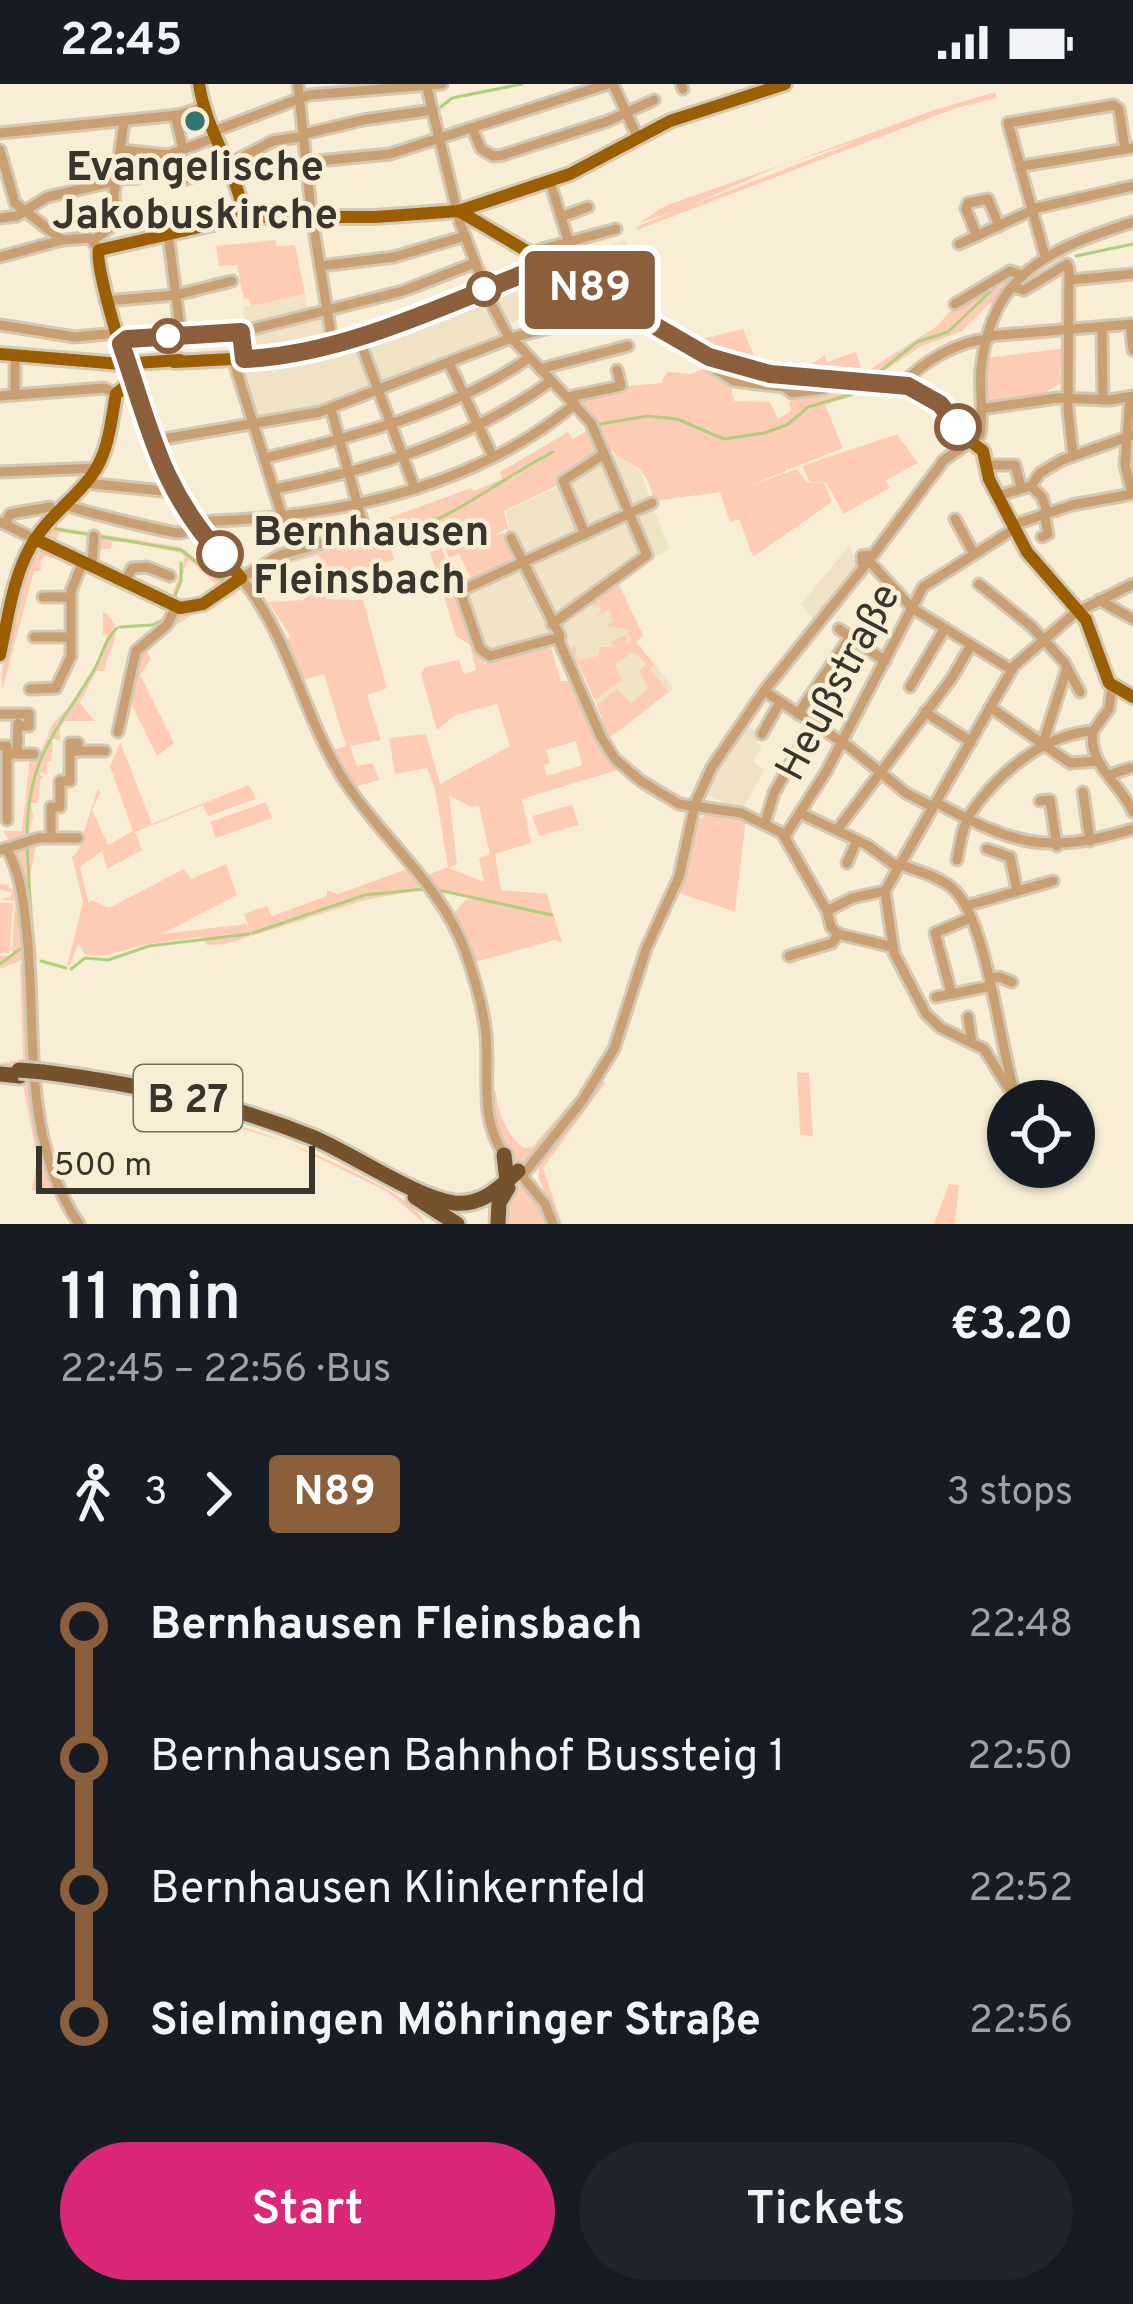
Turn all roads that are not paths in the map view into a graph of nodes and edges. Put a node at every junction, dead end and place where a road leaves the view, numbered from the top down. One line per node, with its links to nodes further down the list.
1 (200, 84): 11 (main road)
2 (298, 84): 9 (street)
3 (442, 84): 6 (street)
4 (611, 84): 13 (street); 16 (street)
5 (785, 84): 8 (main road)
6 (426, 86): 7 (street); 12 (street)
7 (383, 87): 9 (street)
8 (759, 88): 20 (main road)
9 (301, 98): 18 (street); 19 (street)
10 (655, 100): 13 (street)
11 (204, 107): 14 (street); 18 (main road)
12 (433, 110): 19 (street); 21 (street)
13 (627, 114): 16 (street); 20 (street)
14 (175, 116): 15 (street); 25 (street)
15 (124, 121): 17 (street); 24 (street)
16 (472, 128): 21 (street)
17 (0, 133)
18 (213, 135): 25 (street); 27 (main road)
19 (304, 135): 26 (street); 27 (street)
20 (637, 136): 34 (main road)
21 (440, 138): 26 (street); 36 (street)
22 (1129, 149): 28 (street); 28 (street)
23 (0, 150): 33 (street)
24 (128, 151): 25 (street); 32 (street)
25 (178, 151)
26 (307, 163): 29 (street); 41 (street)
27 (228, 166): 31 (street); 40 (main road)
28 (1022, 166): 38 (street)
29 (279, 167)
30 (140, 178): 32 (street)
31 (187, 179)
32 (117, 180): 39 (street); 53 (street)
33 (4, 182): 39 (street)
34 (550, 182): 36 (main road); 42 (street)
35 (1133, 186): 38 (street)
36 (457, 204): 41 (main road); 48 (street); 54 (main road)
37 (588, 207): 42 (street)
38 (1033, 209): 45 (street); 55 (street)
39 (24, 212): 43 (street); 50 (street)
40 (244, 217): 41 (main road); 47 (main road)
41 (312, 217): 59 (street)
42 (561, 217): 51 (street)
43 (0, 218)
44 (1133, 222): 55 (street)
45 (999, 226): 49 (street); 49 (street)
46 (616, 229): 51 (street)
47 (168, 233): 53 (main road); 66 (street)
48 (465, 236): 57 (street); 59 (street)
49 (976, 236): 52 (street)
50 (62, 240): 53 (street); 56 (street)
51 (569, 243): 54 (street)
52 (959, 244)
53 (96, 246): 67 (main road)
54 (534, 256): 58 (main road)
55 (1045, 256): 61 (street)
56 (0, 257)
57 (475, 263): 64 (street); 69 (street)
58 (548, 264): 64 (main road); 92 (main road)
59 (320, 266): 69 (street)
60 (1133, 274): 62 (street)
61 (1023, 275): 65 (street); 68 (street)
62 (1070, 280): 65 (street); 74 (street)
63 (232, 281): 66 (street)
64 (483, 284): 77 (main road); 79 (street)
65 (1013, 287): 80 (street)
66 (176, 296): 67 (street); 76 (street)
67 (105, 302): 78 (main road)
68 (955, 304)
69 (328, 310): 75 (street); 76 (street)
70 (604, 314): 79 (street)
71 (1131, 324): 73 (street); 82 (street)
72 (0, 325): 78 (street)
73 (1102, 327): 74 (street); 100 (street)
74 (1070, 328): 80 (street); 99 (street)
75 (332, 334)
76 (181, 336): 78 (street)
77 (358, 337): 85 (main road); 93 (street)
78 (114, 338): 87 (main road)
79 (512, 338): 84 (street); 86 (street)
80 (988, 338): 92 (street); 103 (street)
81 (628, 346): 88 (street)
82 (1133, 350)
83 (8, 357): 87 (main road); 96 (street)
84 (529, 358): 88 (street); 95 (street)
85 (218, 359): 87 (main road); 106 (street)
86 (448, 363): 93 (street); 95 (street)
87 (121, 364): 90 (main road)
88 (540, 369): 91 (street)
89 (617, 370): 101 (street)
90 (133, 380): 94 (main road); 108 (main road)
91 (551, 380): 101 (street); 105 (street)
92 (903, 384): 110 (main road)
93 (378, 391): 102 (street); 104 (street)
94 (116, 394): 96 (street); 117 (main road)
95 (463, 394): 104 (street); 105 (street)
96 (15, 395): 97 (street)
97 (0, 396)
98 (1131, 397): 100 (street); 107 (street)
99 (1068, 398): 100 (street); 103 (street); 112 (street)
100 (1103, 400)
101 (572, 401): 111 (street); 114 (street)
102 (331, 409): 106 (street); 109 (street)
103 (981, 409): 110 (street)
104 (391, 424): 109 (street); 113 (street)
105 (478, 424): 113 (street); 114 (street)
106 (255, 426): 108 (street); 115 (street)
107 (1129, 436): 112 (street); 125 (street)
108 (152, 441): 124 (main road)
109 (340, 442): 115 (street); 119 (street)
110 (972, 442): 116 (main road); 145 (street)
111 (604, 454): 130 (street); 138 (street)
112 (1073, 455): 121 (street)
113 (403, 456): 119 (street); 123 (street)
114 (493, 457): 123 (street)
115 (265, 458): 122 (street)
116 (986, 461): 121 (street); 126 (main road)
117 (97, 468): 118 (street); 120 (main road)
118 (0, 472)
119 (350, 473): 122 (street); 129 (street)
120 (86, 483): 124 (street); 128 (main road)
121 (1026, 486): 126 (street); 131 (street)
122 (274, 489): 132 (street)
123 (415, 489): 129 (street)
124 (173, 492): 135 (main road)
125 (1133, 494): 131 (street, Heußstraße)
126 (997, 496): 137 (main road)
127 (652, 503): 130 (street)
128 (57, 505): 134 (street); 135 (street); 142 (main road)
129 (359, 506): 132 (street); 143 (street)
130 (627, 514): 138 (street); 165 (street)
131 (1045, 514): 136 (street); 137 (street, Heußstraße); 140 (street)
132 (283, 518): 135 (street); 143 (street)
133 (955, 519): 144 (street)
134 (2, 523): 142 (street)
135 (195, 526): 149 (main road)
136 (1059, 526)
137 (1013, 527): 144 (street, Heußstraße); 161 (main road)
138 (585, 534): 147 (street)
139 (94, 536): 146 (street)
140 (1042, 537)
141 (511, 538): 147 (street)
142 (34, 539): 146 (main road); 158 (main road)
143 (293, 551): 149 (street)
144 (974, 554): 160 (street, Heußstraße)
145 (868, 558): 153 (street); 160 (street)
146 (87, 563): 150 (main road); 155 (street)
147 (522, 563): 165 (street); 165 (street)
148 (170, 576): 150 (street)
149 (242, 578): 159 (main road); 252 (street)
150 (125, 582): 159 (main road)
151 (979, 584): 169 (street)
152 (1133, 584): 157 (street)
153 (846, 587): 156 (street); 178 (street)
154 (43, 597): 155 (street)
155 (71, 597): 167 (street)
156 (858, 597)
157 (1100, 600): 161 (street); 162 (street)
158 (6, 603): 171 (main road)
159 (176, 607): 188 (street)
160 (912, 608): 163 (street); 172 (street, Heußstraße)
161 (1080, 610): 169 (street); 175 (main road)
162 (1133, 619)
163 (945, 628): 170 (street); 176 (street)
164 (838, 629): 168 (street)
165 (555, 634): 204 (street)
166 (34, 637): 167 (street)
167 (71, 637): 177 (street)
168 (850, 637): 172 (street); 185 (street)
169 (1042, 639): 173 (street); 174 (street)
170 (971, 645): 174 (street); 183 (street)
171 (0, 655)
172 (885, 661): 190 (street, Heußstraße)
173 (1067, 668): 179 (street); 192 (street)
174 (1012, 670): 182 (street)
175 (1112, 686): 180 (main road); 187 (street)
176 (910, 687)
177 (30, 688)
178 (764, 691): 181 (street); 204 (street)
179 (1080, 692)
180 (1133, 697)
181 (780, 702): 185 (street); 189 (street)
182 (990, 707): 191 (street); 192 (street)
183 (925, 712): 191 (street); 198 (street)
184 (0, 714): 194 (street)
185 (798, 714): 186 (street)
186 (812, 723): 190 (street); 209 (street)
187 (1093, 731): 192 (street); 196 (street)
188 (118, 732)
189 (762, 734)
190 (842, 742): 198 (street); 206 (street, Heußstraße)
191 (971, 742): 203 (street)
192 (1043, 744): 196 (street); 207 (street)
193 (105, 751): 213 (street)
194 (8, 752): 195 (street); 200 (street)
195 (34, 754)
196 (1098, 761): 199 (street)
197 (1130, 768): 199 (street)
198 (879, 772): 203 (street); 210 (street)
199 (1109, 776): 205 (street)
200 (4, 790): 208 (street)
201 (1084, 792): 217 (street)
202 (1040, 801): 219 (street)
203 (935, 805): 207 (street); 224 (street)
204 (694, 808): 209 (street); 253 (street)
205 (1133, 812)
206 (802, 814): 210 (street); 212 (street, Heußstraße)
207 (968, 818): 215 (street); 222 (street)
208 (7, 820)
209 (765, 823): 212 (street)
210 (837, 830): 216 (street)
211 (1133, 830): 217 (street)
212 (785, 836): 229 (street)
213 (51, 838): 214 (street); 218 (street)
214 (77, 838)
215 (1015, 838): 219 (street); 221 (street)
216 (857, 840): 223 (street); 224 (street)
217 (1090, 841): 219 (street)
218 (2, 846): 249 (street)
219 (1057, 846)
220 (987, 849): 221 (street)
221 (1010, 857): 226 (street)
222 (957, 860)
223 (847, 863)
224 (900, 863): 227 (street); 228 (street)
225 (1052, 881): 226 (street)
226 (1017, 890): 228 (street)
227 (885, 891): 229 (street); 234 (street)
228 (966, 906): 230 (street)
229 (826, 911): 231 (street)
230 (970, 918): 233 (street); 238 (street)
231 (838, 934): 234 (street); 235 (street)
232 (990, 934): 233 (street)
233 (976, 937): 236 (street)
234 (892, 947): 245 (street)
235 (789, 956)
236 (990, 982): 237 (street); 238 (street); 241 (street)
237 (1012, 982)
238 (951, 992): 239 (street)
239 (935, 997)
240 (1009, 998): 241 (street)
241 (994, 1000): 244 (street)
242 (968, 1017): 245 (street)
243 (1016, 1030): 244 (street)
244 (1001, 1033): 247 (street)
245 (972, 1043): 250 (street)
246 (1022, 1061): 247 (street)
247 (1006, 1064): 251 (street)
248 (0, 1071): 249 (highway, B 27, bridge)
249 (40, 1080): 254 (highway, B 27); 255 (street)
250 (1004, 1080)
251 (1011, 1080)
252 (504, 1155): 253 (highway)
253 (522, 1176): 254 (highway); 259 (highway); 260 (street)
254 (411, 1190): 256 (highway); 257 (highway, B 27); 258 (highway, B 27)
255 (79, 1224)
256 (430, 1224)
257 (457, 1224)
258 (468, 1224)
259 (498, 1224)
260 (553, 1224)

